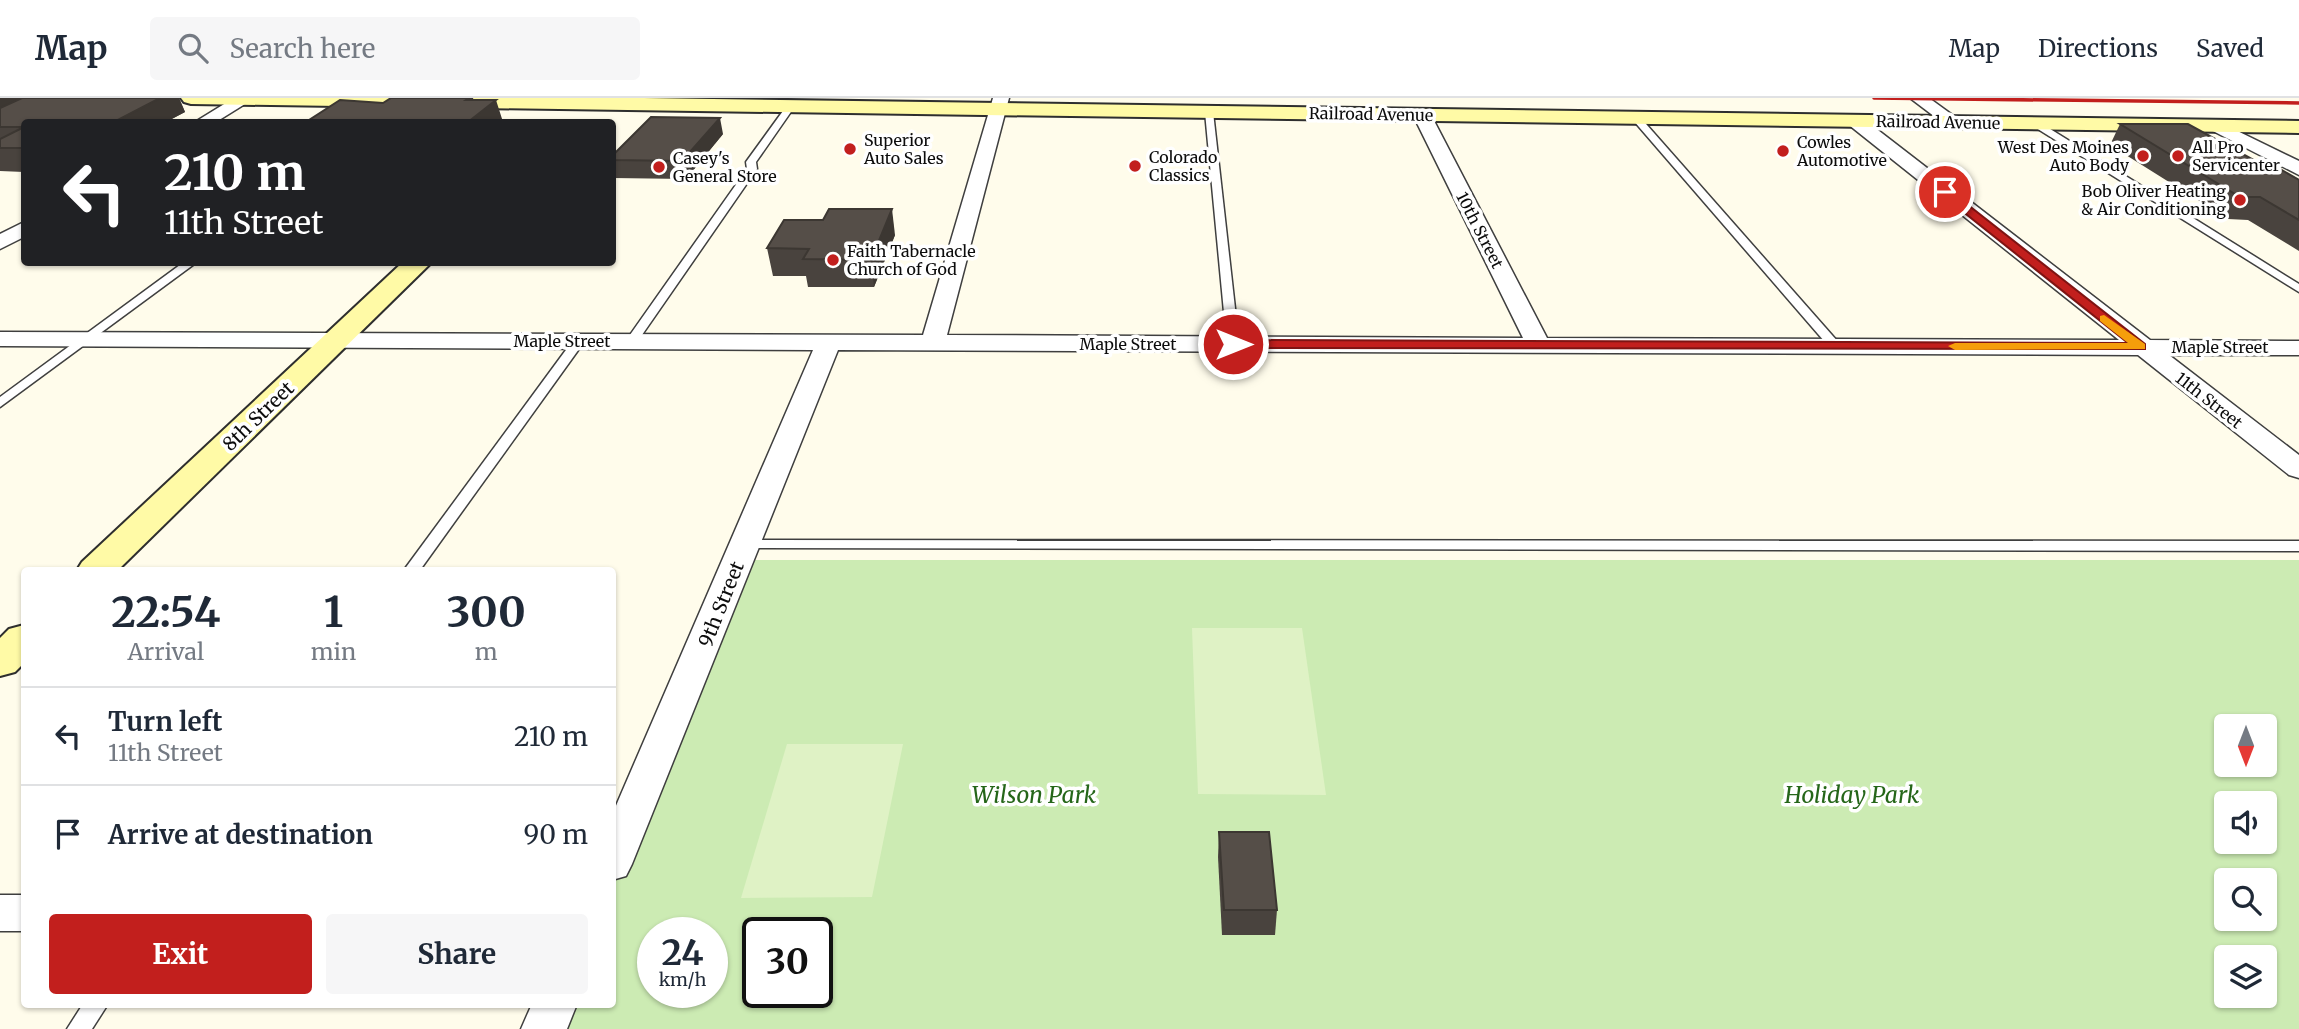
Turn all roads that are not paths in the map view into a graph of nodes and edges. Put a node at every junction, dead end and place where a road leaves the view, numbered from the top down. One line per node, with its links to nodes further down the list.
1 (191, 98): 3 (main road, Railroad Avenue)
2 (1918, 98): 15 (street)
3 (245, 99): 4 (main road, Railroad Avenue); 12 (street)
4 (415, 101): 5 (main road, Railroad Avenue); 9 (lane)
5 (586, 103): 7 (main road, Railroad Avenue); 13 (main road)
6 (1000, 104): 7 (main road, Railroad Avenue); 8 (main road, Railroad Avenue); 31 (street)
7 (791, 106): 29 (lane)
8 (1209, 112): 10 (main road, Railroad Avenue); 32 (lane)
9 (397, 114)
10 (1422, 115): 11 (main road, Railroad Avenue); 33 (street, 10th Street)
11 (1636, 118): 14 (main road, Railroad Avenue); 34 (lane)
12 (209, 119)
13 (569, 119)
14 (1855, 121): 15 (main road, Railroad Avenue); 35 (street, 11th Street)
15 (1953, 122): 16 (main road, Railroad Avenue)
16 (2036, 124): 17 (main road, Railroad Avenue); 24 (lane)
17 (2217, 126): 18 (main road, Railroad Avenue); 19 (street)
18 (2299, 127)
19 (2299, 169)
20 (21, 230): 21 (street)
21 (0, 243)
22 (187, 266): 26 (lane)
23 (415, 266): 27 (main road, 8th Street)
24 (2299, 289)
25 (0, 340): 26 (street, Maple Street)
26 (86, 340): 27 (street, Maple Street); 37 (lane)
27 (337, 341): 28 (street, Maple Street); 41 (main road, 8th Street)
28 (578, 341): 29 (street, Maple Street); 42 (lane)
29 (631, 342): 30 (street, Maple Street)
30 (829, 342): 31 (street, Maple Street); 39 (street, 9th Street)
31 (933, 343): 32 (street, Maple Street)
32 (1233, 344): 33 (street, Maple Street)
33 (1539, 345): 34 (street, Maple Street)
34 (1835, 346): 35 (street, Maple Street)
35 (2140, 347): 36 (street, Maple Street); 38 (street, 11th Street)
36 (2299, 348)
37 (0, 403)
38 (2299, 469)
39 (745, 545): 40 (lane); 45 (street, 9th Street)
40 (2299, 546)
41 (99, 567)
42 (414, 567)
43 (21, 642): 44 (main road)
44 (0, 662)
45 (616, 854)
46 (0, 913): 47 (street)
47 (21, 913)
48 (94, 1008): 50 (lane)
49 (553, 1008): 51 (street)
50 (79, 1029)
51 (544, 1029)

